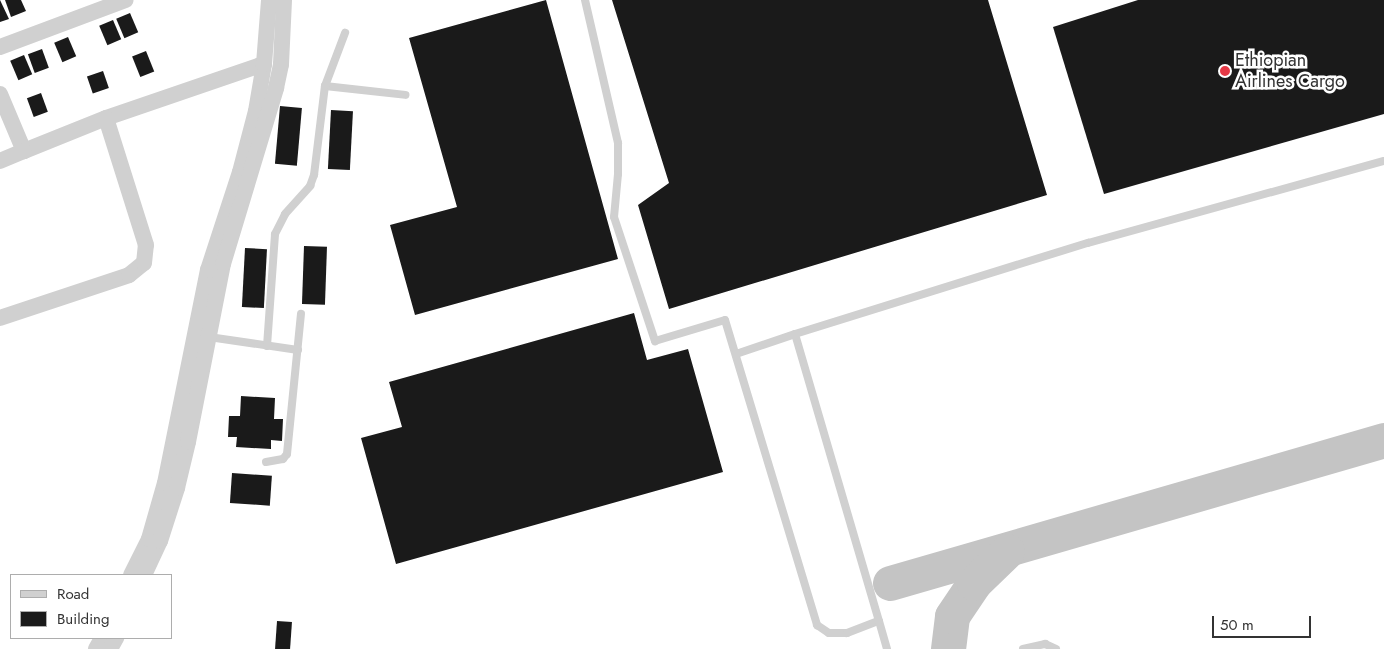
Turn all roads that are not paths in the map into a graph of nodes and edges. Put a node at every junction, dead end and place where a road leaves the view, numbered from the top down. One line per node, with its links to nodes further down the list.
1 (126, 0): 6 (street)
2 (269, 0): 7 (street)
3 (284, 0): 18 (street)
4 (584, 0): 21 (lane)
5 (345, 33): 8 (lane)
6 (0, 46)
7 (264, 64): 11 (street); 23 (street)
8 (325, 86): 10 (lane); 19 (lane)
9 (0, 94): 12 (street)
10 (406, 95)
11 (106, 118): 12 (street); 16 (street)
12 (24, 151): 13 (street)
13 (0, 161)
14 (1384, 162): 17 (lane)
15 (301, 314): 20 (lane)
16 (0, 318)
17 (795, 334): 21 (lane); 25 (lane)
18 (209, 337): 19 (lane); 24 (street)
19 (267, 346): 20 (lane)
20 (298, 350): 22 (lane)
21 (736, 354): 25 (lane)
22 (266, 462)
23 (132, 574)
24 (144, 574)
25 (879, 621): 26 (lane)
26 (887, 649)
27 (1023, 649): 28 (lane)
28 (1056, 649)

